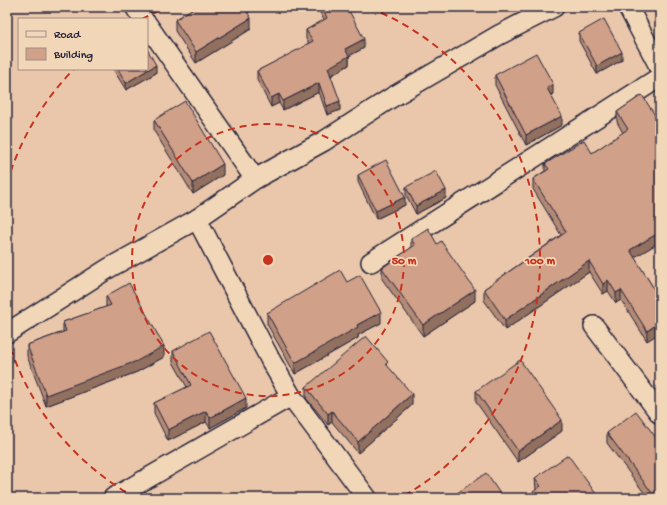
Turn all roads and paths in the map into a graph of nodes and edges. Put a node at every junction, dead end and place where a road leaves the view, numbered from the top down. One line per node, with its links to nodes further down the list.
1 (135, 7): 4 (street)
2 (554, 7): 8 (street)
3 (628, 7): 6 (street)
4 (142, 18)
5 (148, 25): 8 (street)
6 (660, 68)
7 (660, 77): 10 (street)
8 (256, 179): 9 (street)
9 (197, 219): 12 (street); 13 (street)
10 (371, 262)
11 (594, 326): 14 (street)
12 (7, 333)
13 (291, 396): 15 (street); 16 (street)
14 (660, 414)
15 (113, 498)
16 (367, 498)

